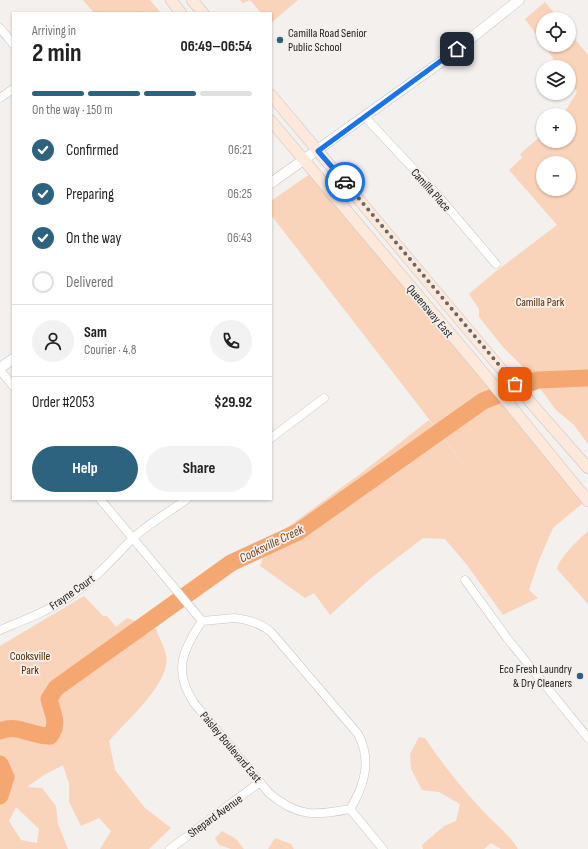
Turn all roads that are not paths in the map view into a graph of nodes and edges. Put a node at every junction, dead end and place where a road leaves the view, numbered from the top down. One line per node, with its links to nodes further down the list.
1 (170, 0): 4 (main road)
2 (192, 0): 5 (main road)
3 (519, 0): 11 (street)
4 (180, 12)
5 (202, 12)
6 (0, 28): 7 (street)
7 (12, 43)
8 (12, 90): 10 (street)
9 (272, 96): 13 (main road, Queensway East)
10 (0, 98)
11 (365, 117): 13 (street); 16 (street, Camilla Place)
12 (272, 122): 14 (main road, Queensway East)
13 (318, 151): 14 (street); 22 (main road, Queensway East)
14 (304, 161): 15 (street); 25 (main road, Queensway East)
15 (272, 182)
16 (496, 264)
17 (12, 360): 18 (street)
18 (0, 369): 19 (street)
19 (12, 385)
20 (324, 398): 21 (street)
21 (272, 437)
22 (588, 468)
23 (101, 500): 26 (street)
24 (186, 500): 26 (street, Frayne Court)
25 (588, 501)
26 (133, 539): 28 (street); 29 (street, Frayne Court)
27 (465, 580): 30 (street)
28 (202, 621): 31 (street, Paisley Boulevard East); 32 (street)
29 (0, 630)
30 (588, 738)
31 (260, 782): 32 (street, Paisley Boulevard East); 33 (street, Shepard Avenue)
32 (350, 809): 34 (street)
33 (170, 849)
34 (383, 849)

